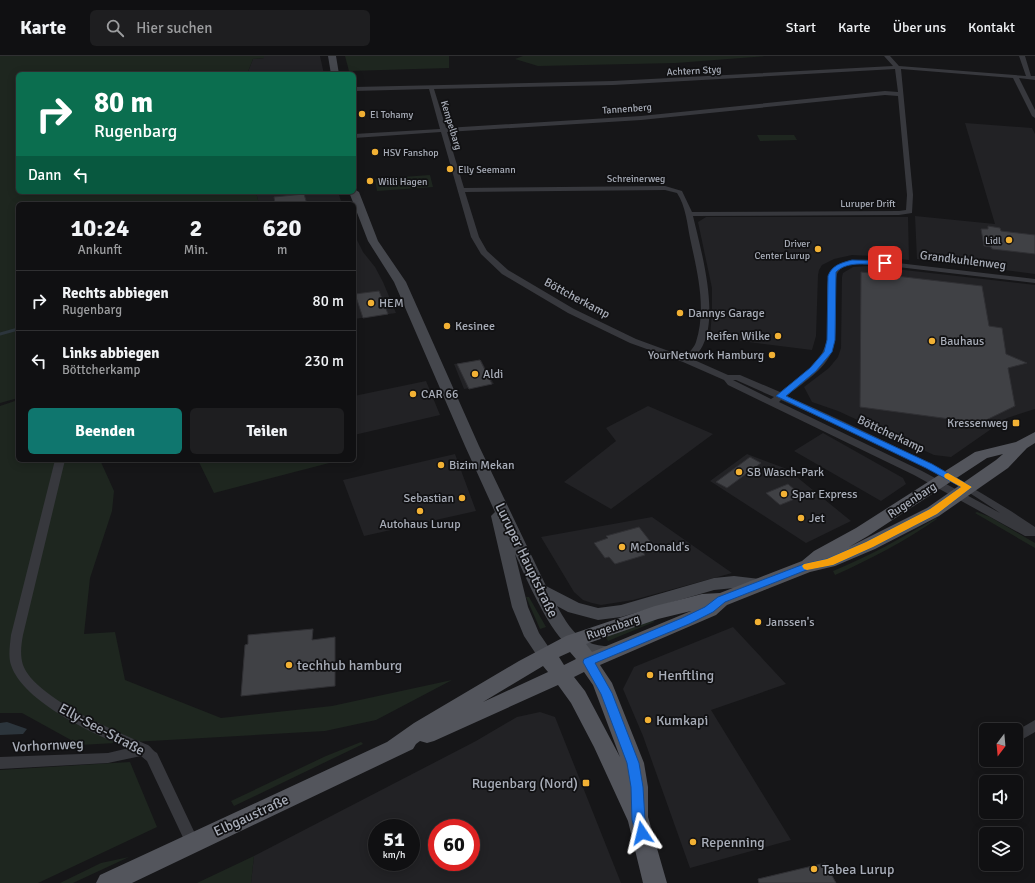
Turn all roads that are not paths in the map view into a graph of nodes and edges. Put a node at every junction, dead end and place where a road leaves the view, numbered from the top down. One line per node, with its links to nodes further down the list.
1 (332, 56): 5 (main road)
2 (886, 56): 4 (street)
3 (1022, 56): 7 (street)
4 (897, 67): 6 (street, Achtern Styg); 8 (street, Achtern Styg); 10 (street, Luruper Drift)
5 (335, 72)
6 (1015, 76): 7 (street, Achtern Styg); 11 (street)
7 (1032, 78)
8 (431, 87): 9 (street, Achtern Styg); 12 (street, Kempelbarg)
9 (356, 89)
10 (901, 94): 12 (street, Tannenberg); 16 (street, Luruper Drift)
11 (1035, 116)
12 (443, 130): 13 (street, Tannenberg); 14 (street, Kempelbarg)
13 (356, 136)
14 (462, 190): 16 (street, Schreinerweg); 18 (street, Böttcherkamp)
15 (355, 194): 27 (main road, Luruper Hauptstraße)
16 (689, 214): 18 (street, Schreinerweg)
17 (1035, 281): 20 (street, Grandkuhlenweg)
18 (686, 360): 19 (street, Böttcherkamp)
19 (727, 378): 20 (street, Böttcherkamp); 21 (street, Böttcherkamp)
20 (780, 396): 21 (street, Grandkuhlenweg); 25 (street, Böttcherkamp)
21 (772, 403): 25 (street, Böttcherkamp)
22 (1035, 437): 23 (main road, Rugenbarg)
23 (1021, 445): 25 (main road, Rugenbarg); 26 (main road, Rugenbarg)
24 (60, 462): 42 (street, Elly-See-Straße)
25 (943, 480): 26 (street, Böttcherkamp); 30 (main road, Rugenbarg)
26 (962, 491): 28 (street, Böttcherkamp); 29 (street, Böttcherkamp); 30 (main road, Rugenbarg)
27 (496, 496): 32 (main road, Luruper Hauptstraße); 35 (main road, Luruper Hauptstraße)
28 (1035, 532)
29 (1035, 536)
30 (807, 566): 31 (main road, Rugenbarg)
31 (763, 584): 32 (main road); 33 (main road, Rugenbarg)
32 (540, 590): 34 (main road, Luruper Hauptstraße)
33 (722, 600): 34 (main road, Rugenbarg); 36 (main road, Rugenbarg)
34 (567, 634): 35 (main road, Rugenbarg); 36 (main road); 38 (main road, Luruper Hauptstraße)
35 (549, 653): 37 (main road, Elbgaustraße); 38 (main road, Luruper Hauptstraße)
36 (609, 653): 38 (main road, Rugenbarg)
37 (526, 666): 38 (main road); 41 (main road, Elbgaustraße)
38 (575, 673): 41 (main road, Elbgaustraße); 44 (main road, Luruper Hauptstraße); 44 (main road, Luruper Hauptstraße)
39 (1035, 725): 40 (street)
40 (1023, 733)
41 (395, 748): 45 (main road, Elbgaustraße)
42 (145, 750): 43 (street, Vorhornweg); 45 (street, Elly-See-Straße)
43 (0, 763)
44 (639, 820): 47 (main road, Luruper Hauptstraße)
45 (192, 842): 46 (main road, Elbgaustraße)
46 (108, 883)
47 (655, 883)

